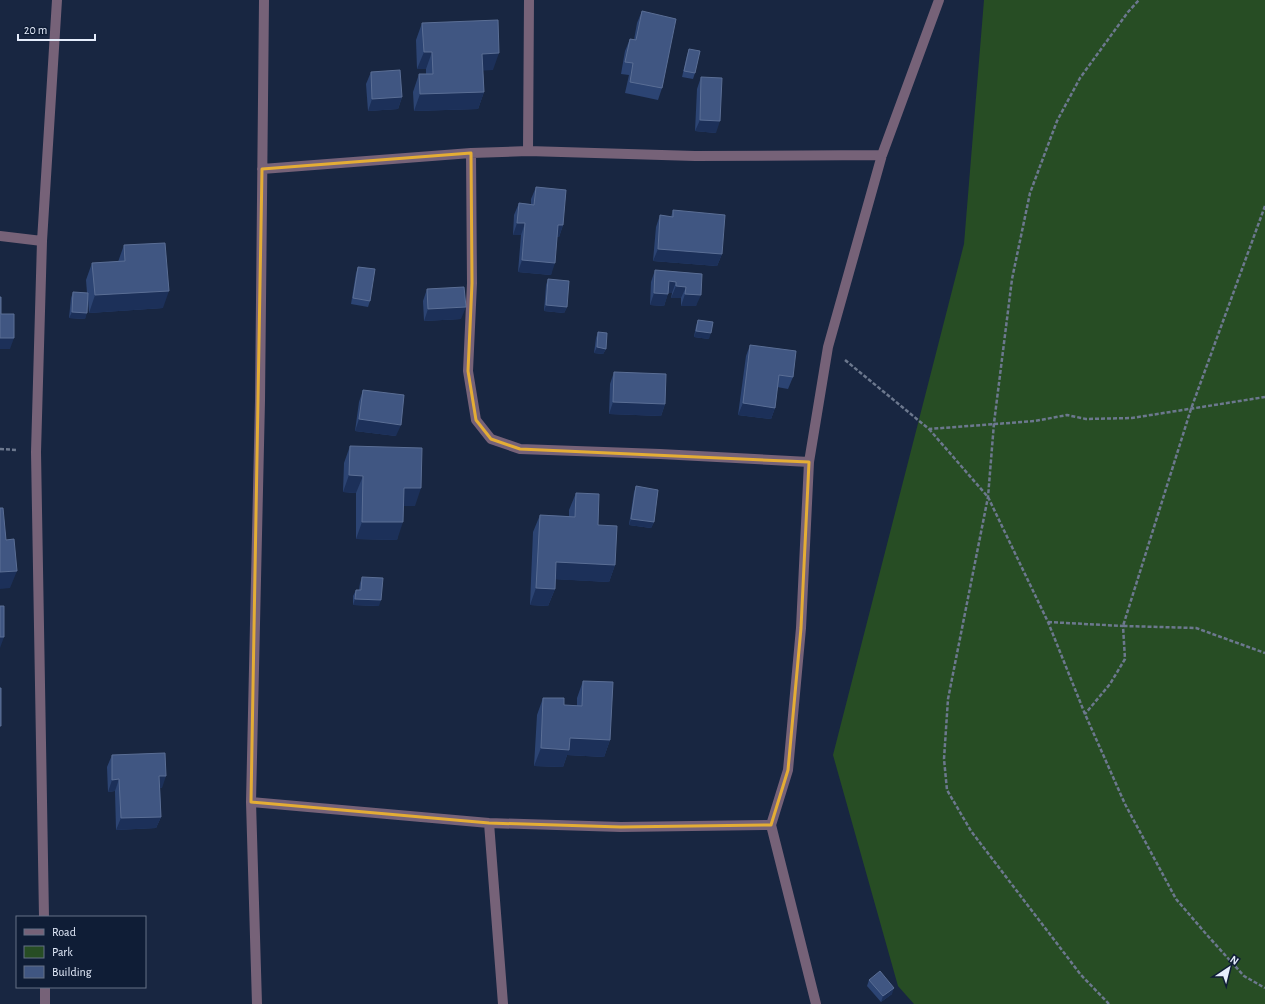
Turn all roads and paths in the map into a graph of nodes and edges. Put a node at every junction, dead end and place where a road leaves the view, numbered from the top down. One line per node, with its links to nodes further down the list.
1 (57, 0): 12 (street)
2 (264, 0): 9 (street)
3 (529, 0): 6 (street)
4 (939, 0): 8 (street)
5 (1139, 0): 16 (path)
6 (528, 151): 7 (street); 8 (street)
7 (471, 152): 9 (street); 18 (street)
8 (882, 155): 13 (street)
9 (262, 170): 24 (street)
10 (1265, 206): 15 (path)
11 (0, 236): 12 (street)
12 (42, 241): 27 (street)
13 (828, 347): 17 (path); 18 (street)
14 (1265, 397): 15 (path)
15 (1191, 409): 16 (path); 21 (path)
16 (994, 423): 17 (path); 19 (path)
17 (928, 429): 19 (path)
18 (809, 462): 26 (street)
19 (988, 497): 20 (path); 34 (path)
20 (1048, 622): 21 (path); 23 (path)
21 (1122, 626): 22 (path); 23 (path)
22 (1265, 653)
23 (1085, 714): 29 (path)
24 (251, 802): 25 (street); 31 (street)
25 (489, 823): 26 (street); 32 (street)
26 (771, 825): 33 (street)
27 (44, 916)
28 (45, 988): 30 (street)
29 (1265, 988)
30 (45, 1004)
31 (257, 1004)
32 (503, 1004)
33 (816, 1004)
34 (1109, 1004)

